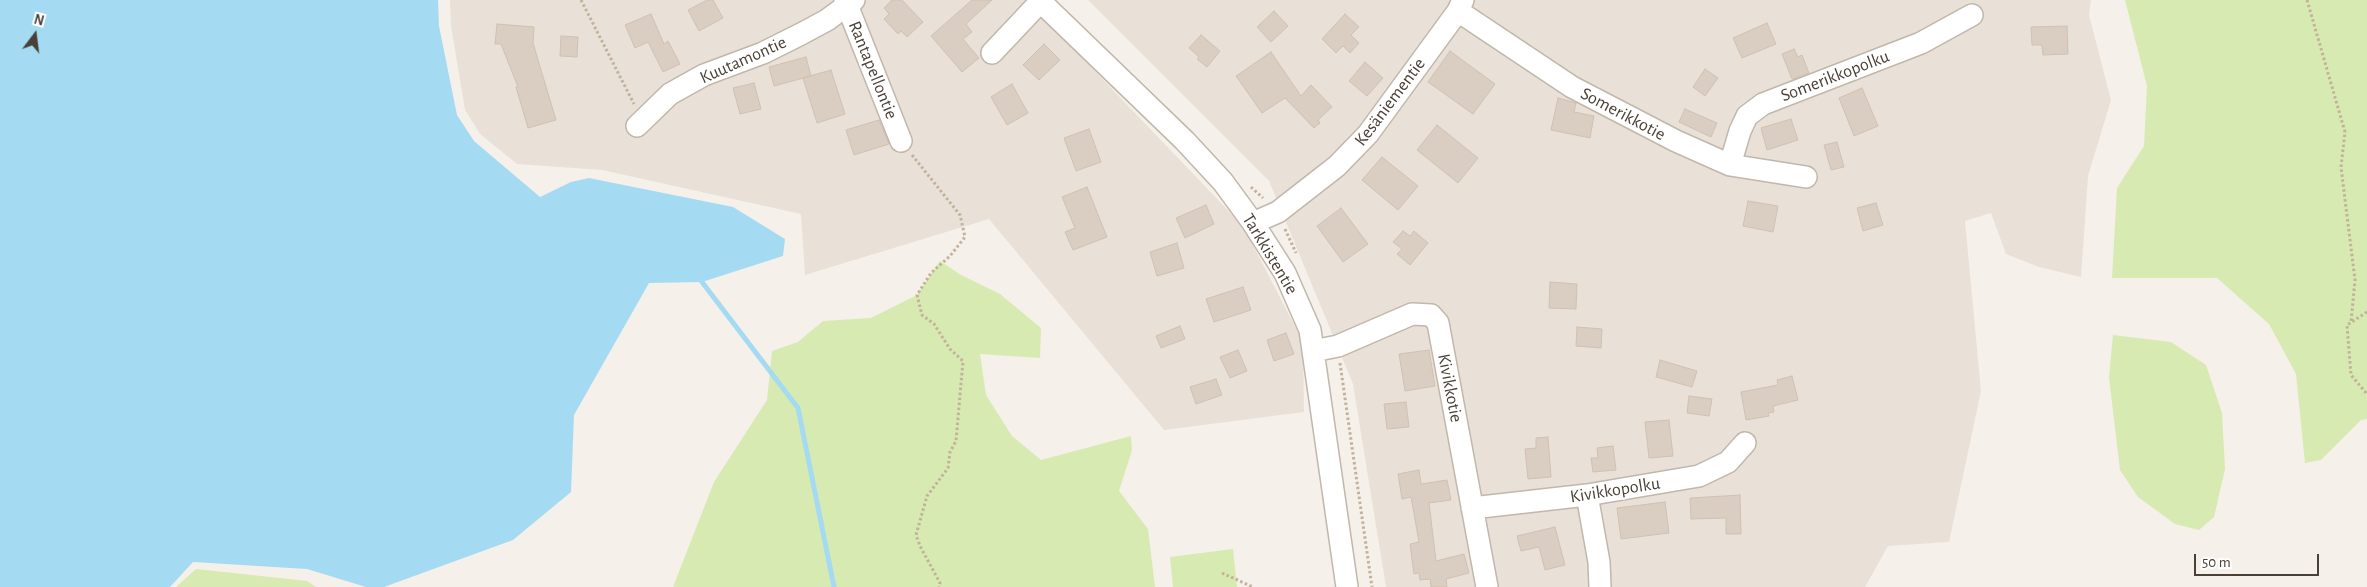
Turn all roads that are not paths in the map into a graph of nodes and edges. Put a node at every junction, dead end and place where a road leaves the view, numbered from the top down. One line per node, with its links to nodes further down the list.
1 (848, 1): 6 (street, Kuutamontie); 7 (street, Rantapellontie)
2 (1040, 1): 5 (street); 10 (street, Tarkkistentie)
3 (1460, 5): 8 (street, Somerikkotie); 10 (street, Kesäniementie)
4 (1972, 15): 8 (street, Somerikkopolku)
5 (992, 53)
6 (640, 124)
7 (901, 141)
8 (1730, 165): 9 (street, Somerikkotie)
9 (1806, 176)
10 (1253, 223): 11 (street, Tarkkistentie)
11 (1314, 351): 14 (street, Kivikkotie); 15 (street, Tarkkistentie)
12 (1745, 443): 13 (street, Kivikkopolku)
13 (1587, 495): 14 (street, Kivikkopolku); 17 (street)
14 (1472, 508): 16 (street, Kivikkotie)
15 (1347, 587)
16 (1486, 587)
17 (1600, 587)

